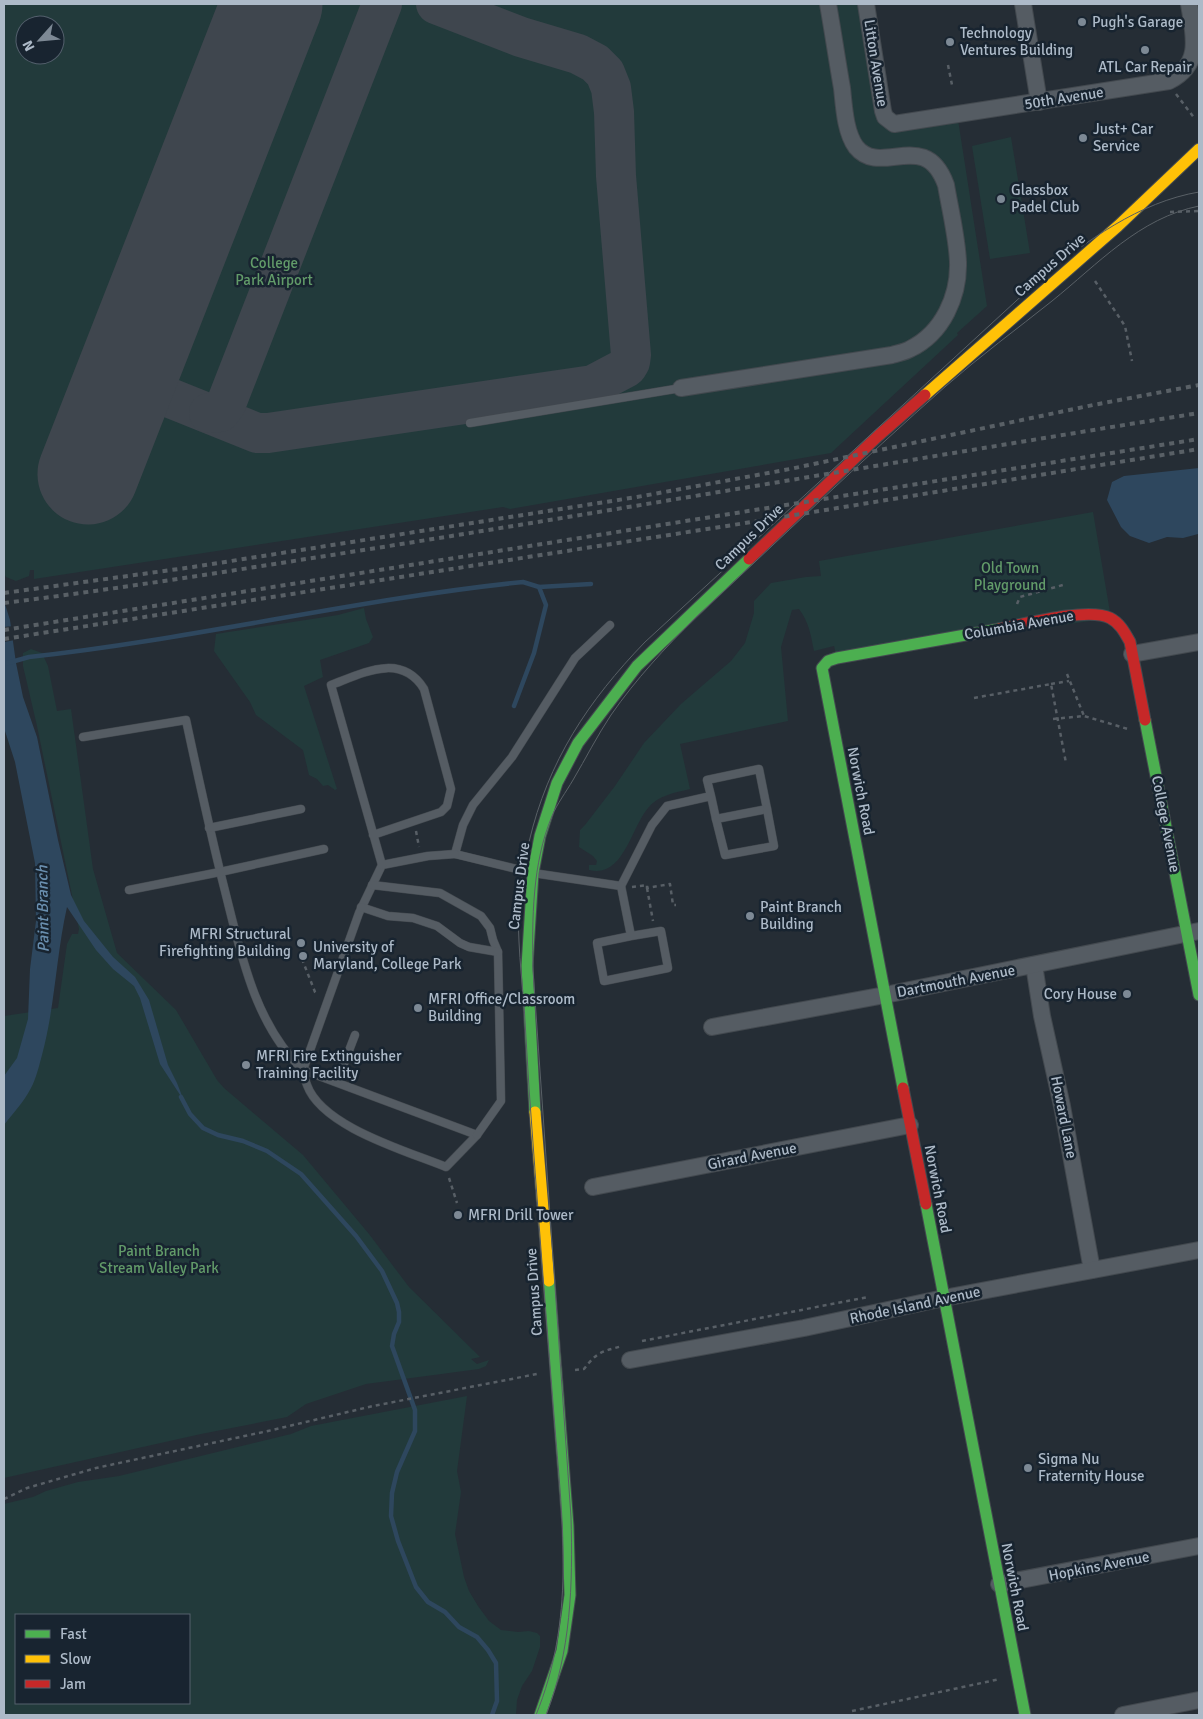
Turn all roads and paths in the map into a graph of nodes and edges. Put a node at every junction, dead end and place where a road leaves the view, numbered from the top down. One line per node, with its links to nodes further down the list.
1 (828, 4): 16 (street)
2 (866, 4): 10 (street, Litton Avenue)
3 (1023, 4): 8 (street)
4 (1188, 4): 6 (street, 50th Avenue)
5 (948, 65): 7 (path)
6 (1169, 81): 8 (street, 50th Avenue); 9 (path)
7 (952, 84)
8 (1039, 102): 10 (street, 50th Avenue)
9 (1195, 119)
10 (889, 121)
11 (1199, 149): 44 (main road, Campus Drive)
12 (1199, 211): 13 (path)
13 (1170, 212)
14 (1095, 281): 15 (path)
15 (1132, 361)
16 (681, 388): 17 (lane)
17 (470, 423)
18 (1063, 585): 19 (path)
19 (1017, 604)
20 (610, 625): 41 (lane)
21 (1199, 642): 22 (street)
22 (1132, 654): 23 (main road, Columbia Avenue); 52 (main road, College Avenue)
23 (822, 668): 57 (main road, Norwich Road)
24 (1067, 674): 25 (path)
25 (1070, 681): 26 (path); 28 (path)
26 (1051, 684): 27 (path); 29 (path)
27 (974, 698)
28 (1084, 716): 29 (path); 31 (path)
29 (1058, 718): 30 (path); 33 (path)
30 (1053, 719)
31 (1128, 729)
32 (82, 737): 38 (lane)
33 (1066, 762)
34 (711, 796): 35 (lane); 37 (lane); 46 (lane)
35 (767, 808): 37 (lane); 37 (lane)
36 (301, 809): 38 (lane)
37 (716, 819)
38 (209, 828): 43 (lane)
39 (373, 835): 39 (lane); 42 (lane)
40 (324, 849): 43 (lane)
41 (455, 854): 42 (lane); 44 (lane)
42 (382, 864): 45 (lane)
43 (220, 872): 48 (lane); 62 (lane)
44 (532, 873): 46 (lane); 82 (main road, Campus Drive)
45 (372, 885): 50 (lane); 54 (lane)
46 (621, 886): 47 (path); 53 (lane)
47 (647, 888): 49 (path); 51 (path)
48 (129, 890)
49 (676, 905)
50 (361, 907): 54 (lane); 59 (lane)
51 (655, 932): 53 (lane); 53 (lane)
52 (1193, 933): 56 (street, Dartmouth Avenue); 58 (main road, College Avenue)
53 (630, 936)
54 (498, 952): 65 (lane)
55 (302, 959): 59 (path)
56 (1034, 965): 57 (street, Dartmouth Avenue); 70 (street, Howard Lane)
57 (885, 995): 60 (street, Dartmouth Avenue); 64 (main road, Norwich Road)
58 (1199, 995)
59 (326, 1004): 62 (lane)
60 (712, 1027)
61 (355, 1035): 63 (lane)
62 (303, 1070): 63 (lane); 66 (lane)
63 (337, 1082): 65 (lane)
64 (910, 1125): 67 (street, Girard Avenue); 72 (main road, Norwich Road)
65 (477, 1134): 66 (lane)
66 (446, 1167): 68 (path)
67 (593, 1187)
68 (457, 1203)
69 (1199, 1250): 70 (street, Rhode Island Avenue)
70 (1092, 1270): 72 (street, Rhode Island Avenue)
71 (876, 1295): 73 (path)
72 (944, 1298): 74 (street, Rhode Island Avenue); 79 (main road, Norwich Road)
73 (642, 1341)
74 (627, 1353): 75 (path)
75 (575, 1370)
76 (537, 1374): 77 (path)
77 (4, 1499)
78 (1199, 1546): 79 (street, Hopkins Avenue)
79 (999, 1584): 84 (main road, Norwich Road)
80 (1005, 1678): 83 (path)
81 (1199, 1700): 85 (street)
82 (540, 1715)
83 (857, 1715)
84 (1025, 1715)
85 (1123, 1715)

